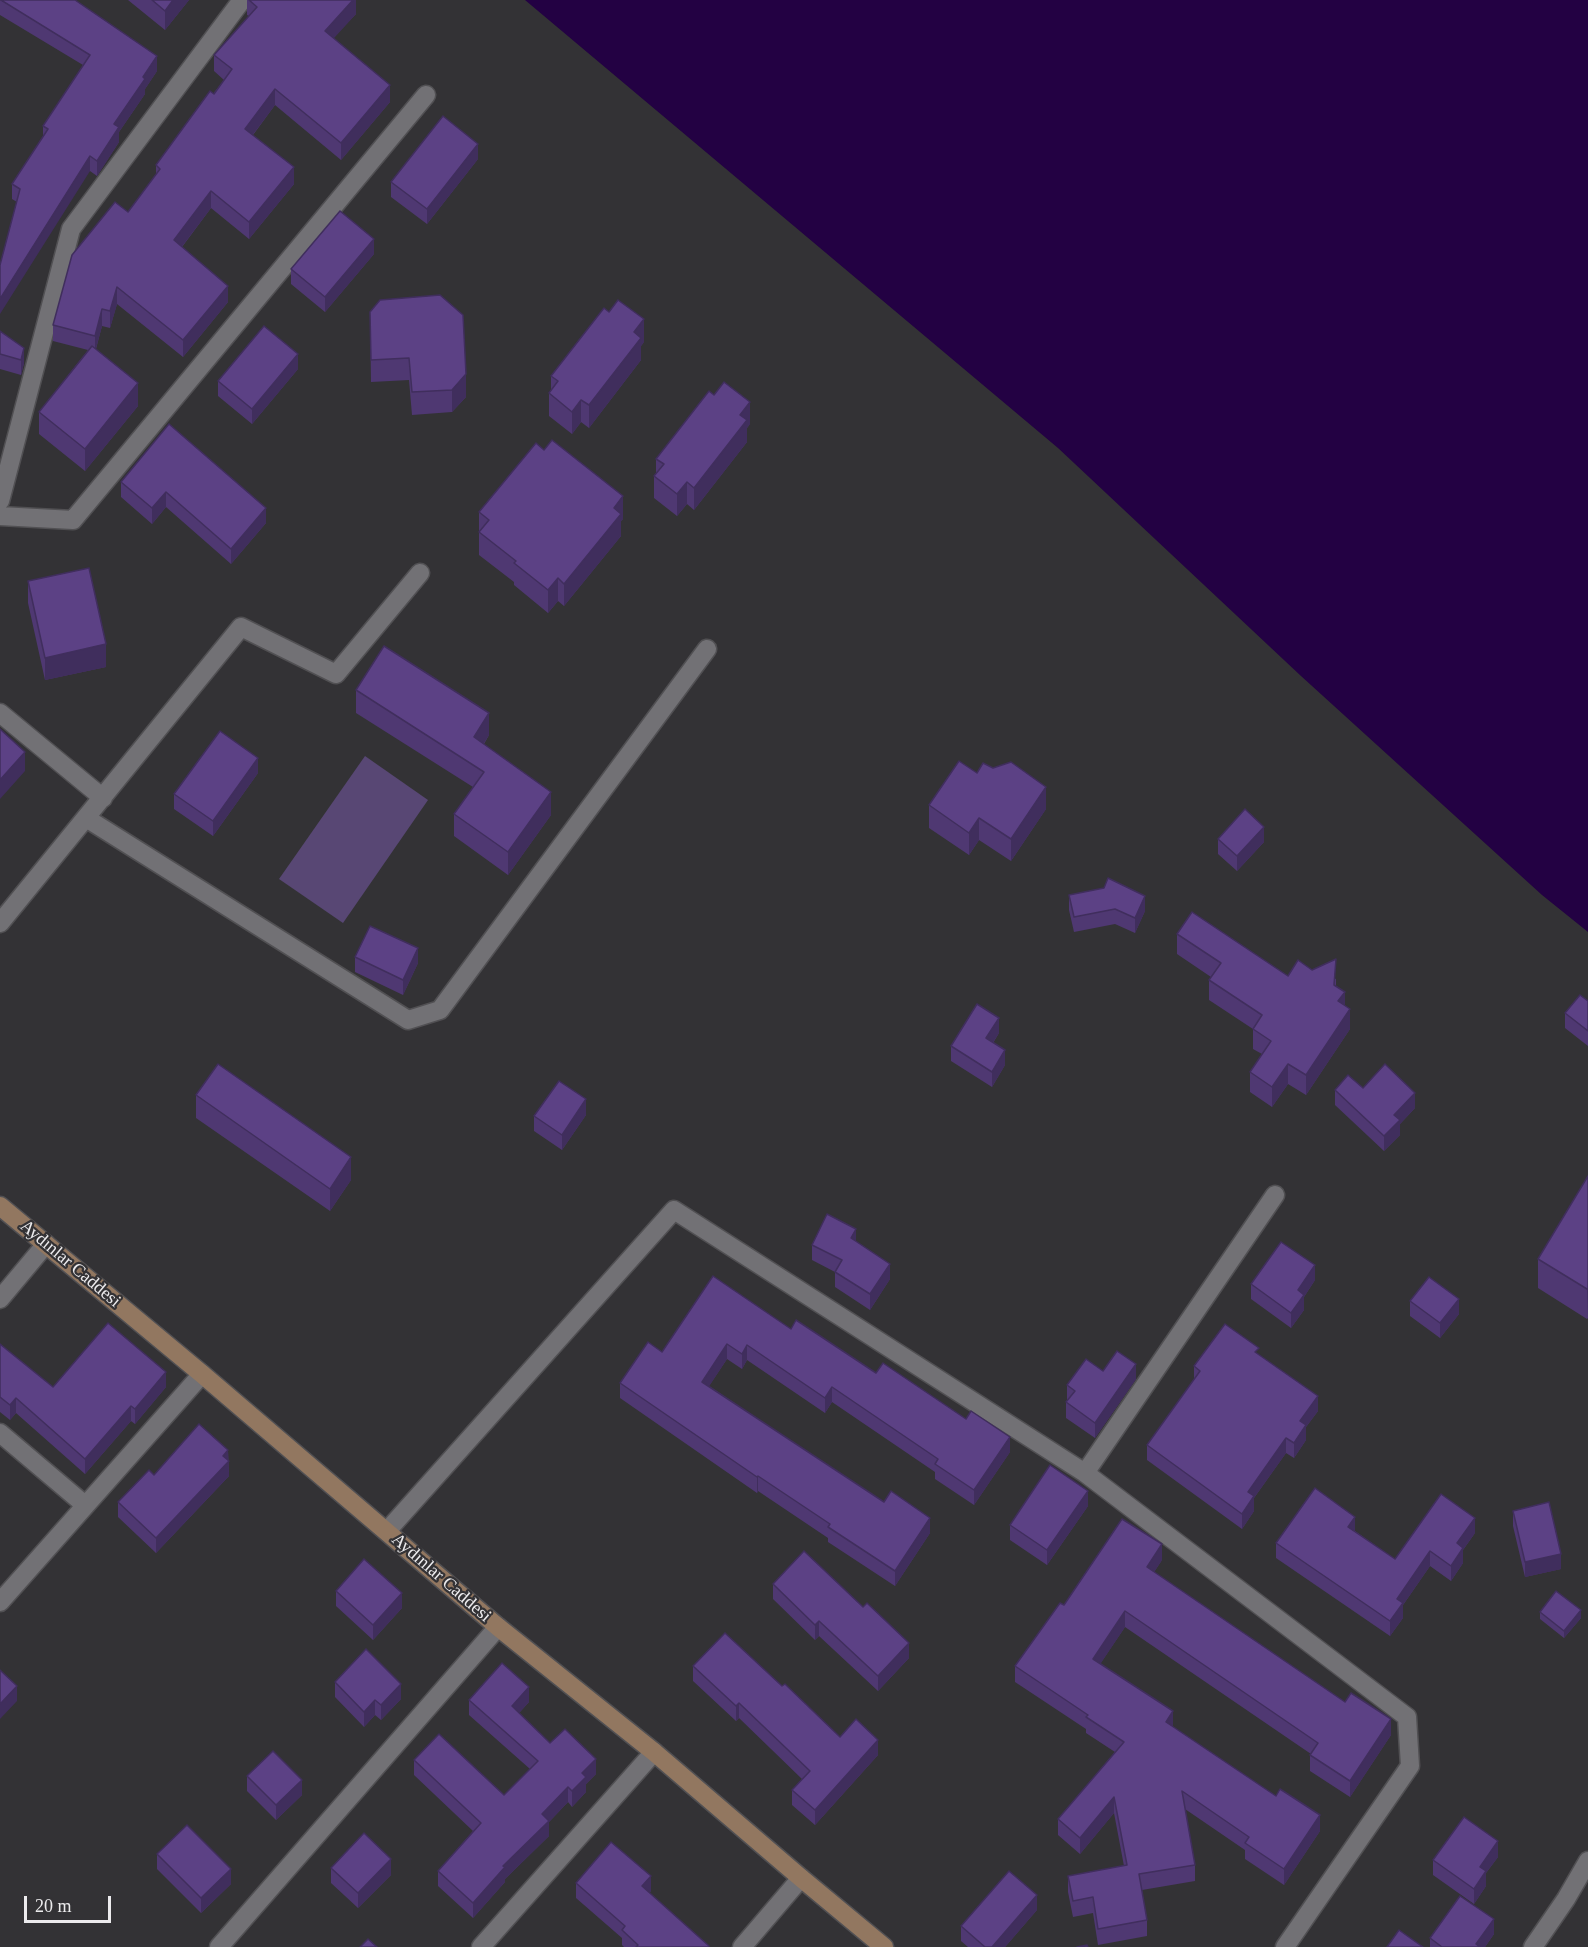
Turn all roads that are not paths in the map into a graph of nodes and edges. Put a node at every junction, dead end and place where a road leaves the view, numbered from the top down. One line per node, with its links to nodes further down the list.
1 (242, 0): 3 (street)
2 (426, 95): 4 (street)
3 (0, 501)
4 (0, 516)
5 (420, 573): 8 (street)
6 (706, 649): 9 (street)
7 (0, 713): 8 (street)
8 (103, 798): 9 (street)
9 (86, 818): 10 (street)
10 (0, 923)
11 (1275, 1195): 17 (street)
12 (0, 1206): 13 (street, Aydınlar Caddesi)
13 (46, 1244): 14 (street); 15 (street, Aydınlar Caddesi)
14 (0, 1299)
15 (202, 1374): 18 (street); 19 (street, Aydınlar Caddesi)
16 (0, 1433): 18 (street)
17 (1086, 1473): 19 (street); 29 (street)
18 (85, 1505): 20 (street)
19 (387, 1531): 21 (street, Aydınlar Caddesi)
20 (0, 1602)
21 (498, 1627): 22 (street, Aydınlar Caddesi); 25 (street)
22 (654, 1752): 24 (street, Aydınlar Caddesi); 26 (street)
23 (1588, 1860): 30 (street)
24 (801, 1878): 27 (street); 28 (street, Aydınlar Caddesi)
25 (219, 1947)
26 (481, 1947)
27 (742, 1947)
28 (884, 1947)
29 (1284, 1947)
30 (1533, 1947)

